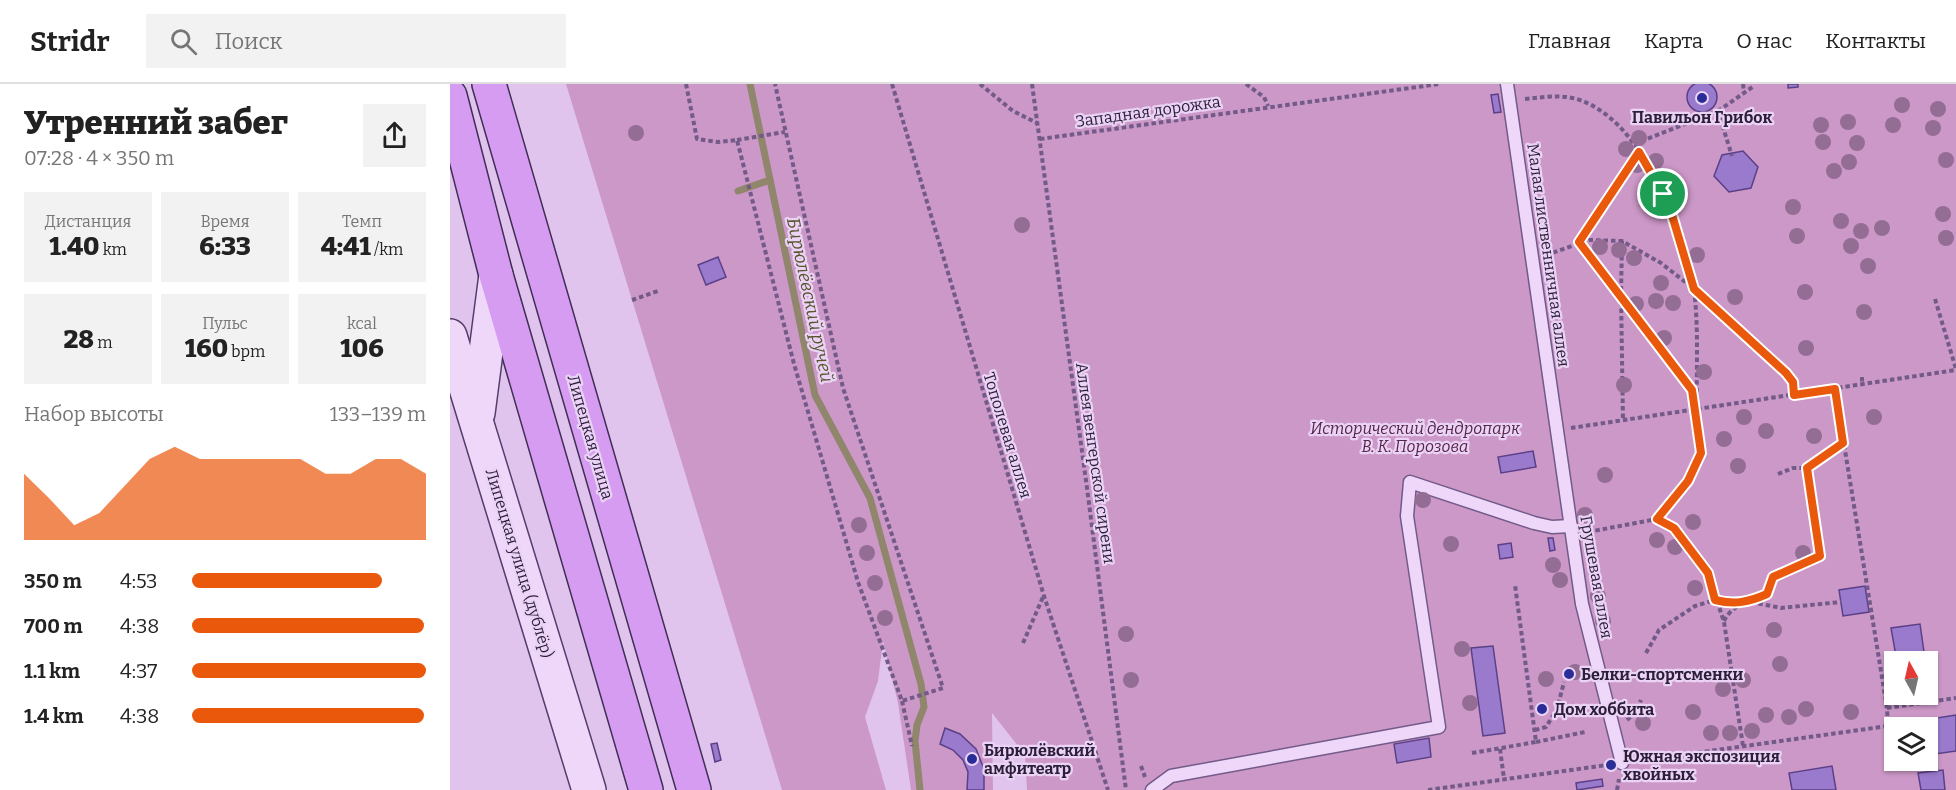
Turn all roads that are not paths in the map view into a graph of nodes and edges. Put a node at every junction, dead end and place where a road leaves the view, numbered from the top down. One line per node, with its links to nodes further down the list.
1 (489, 84): 12 (main road, Липецкая улица)
2 (1507, 84): 7 (lane, Малая лиственничная аллея)
3 (450, 96): 4 (main road)
4 (496, 275): 6 (street); 11 (main road)
5 (450, 336): 6 (street, Липецкая улица (дублёр))
6 (476, 424): 10 (street, Липецкая улица (дублёр))
7 (1558, 430): 8 (lane, Грушевая аллея)
8 (1571, 530): 9 (lane, Грушевая аллея); 13 (lane)
9 (1622, 763)
10 (589, 790)
11 (646, 790)
12 (694, 790)
13 (1152, 790)

